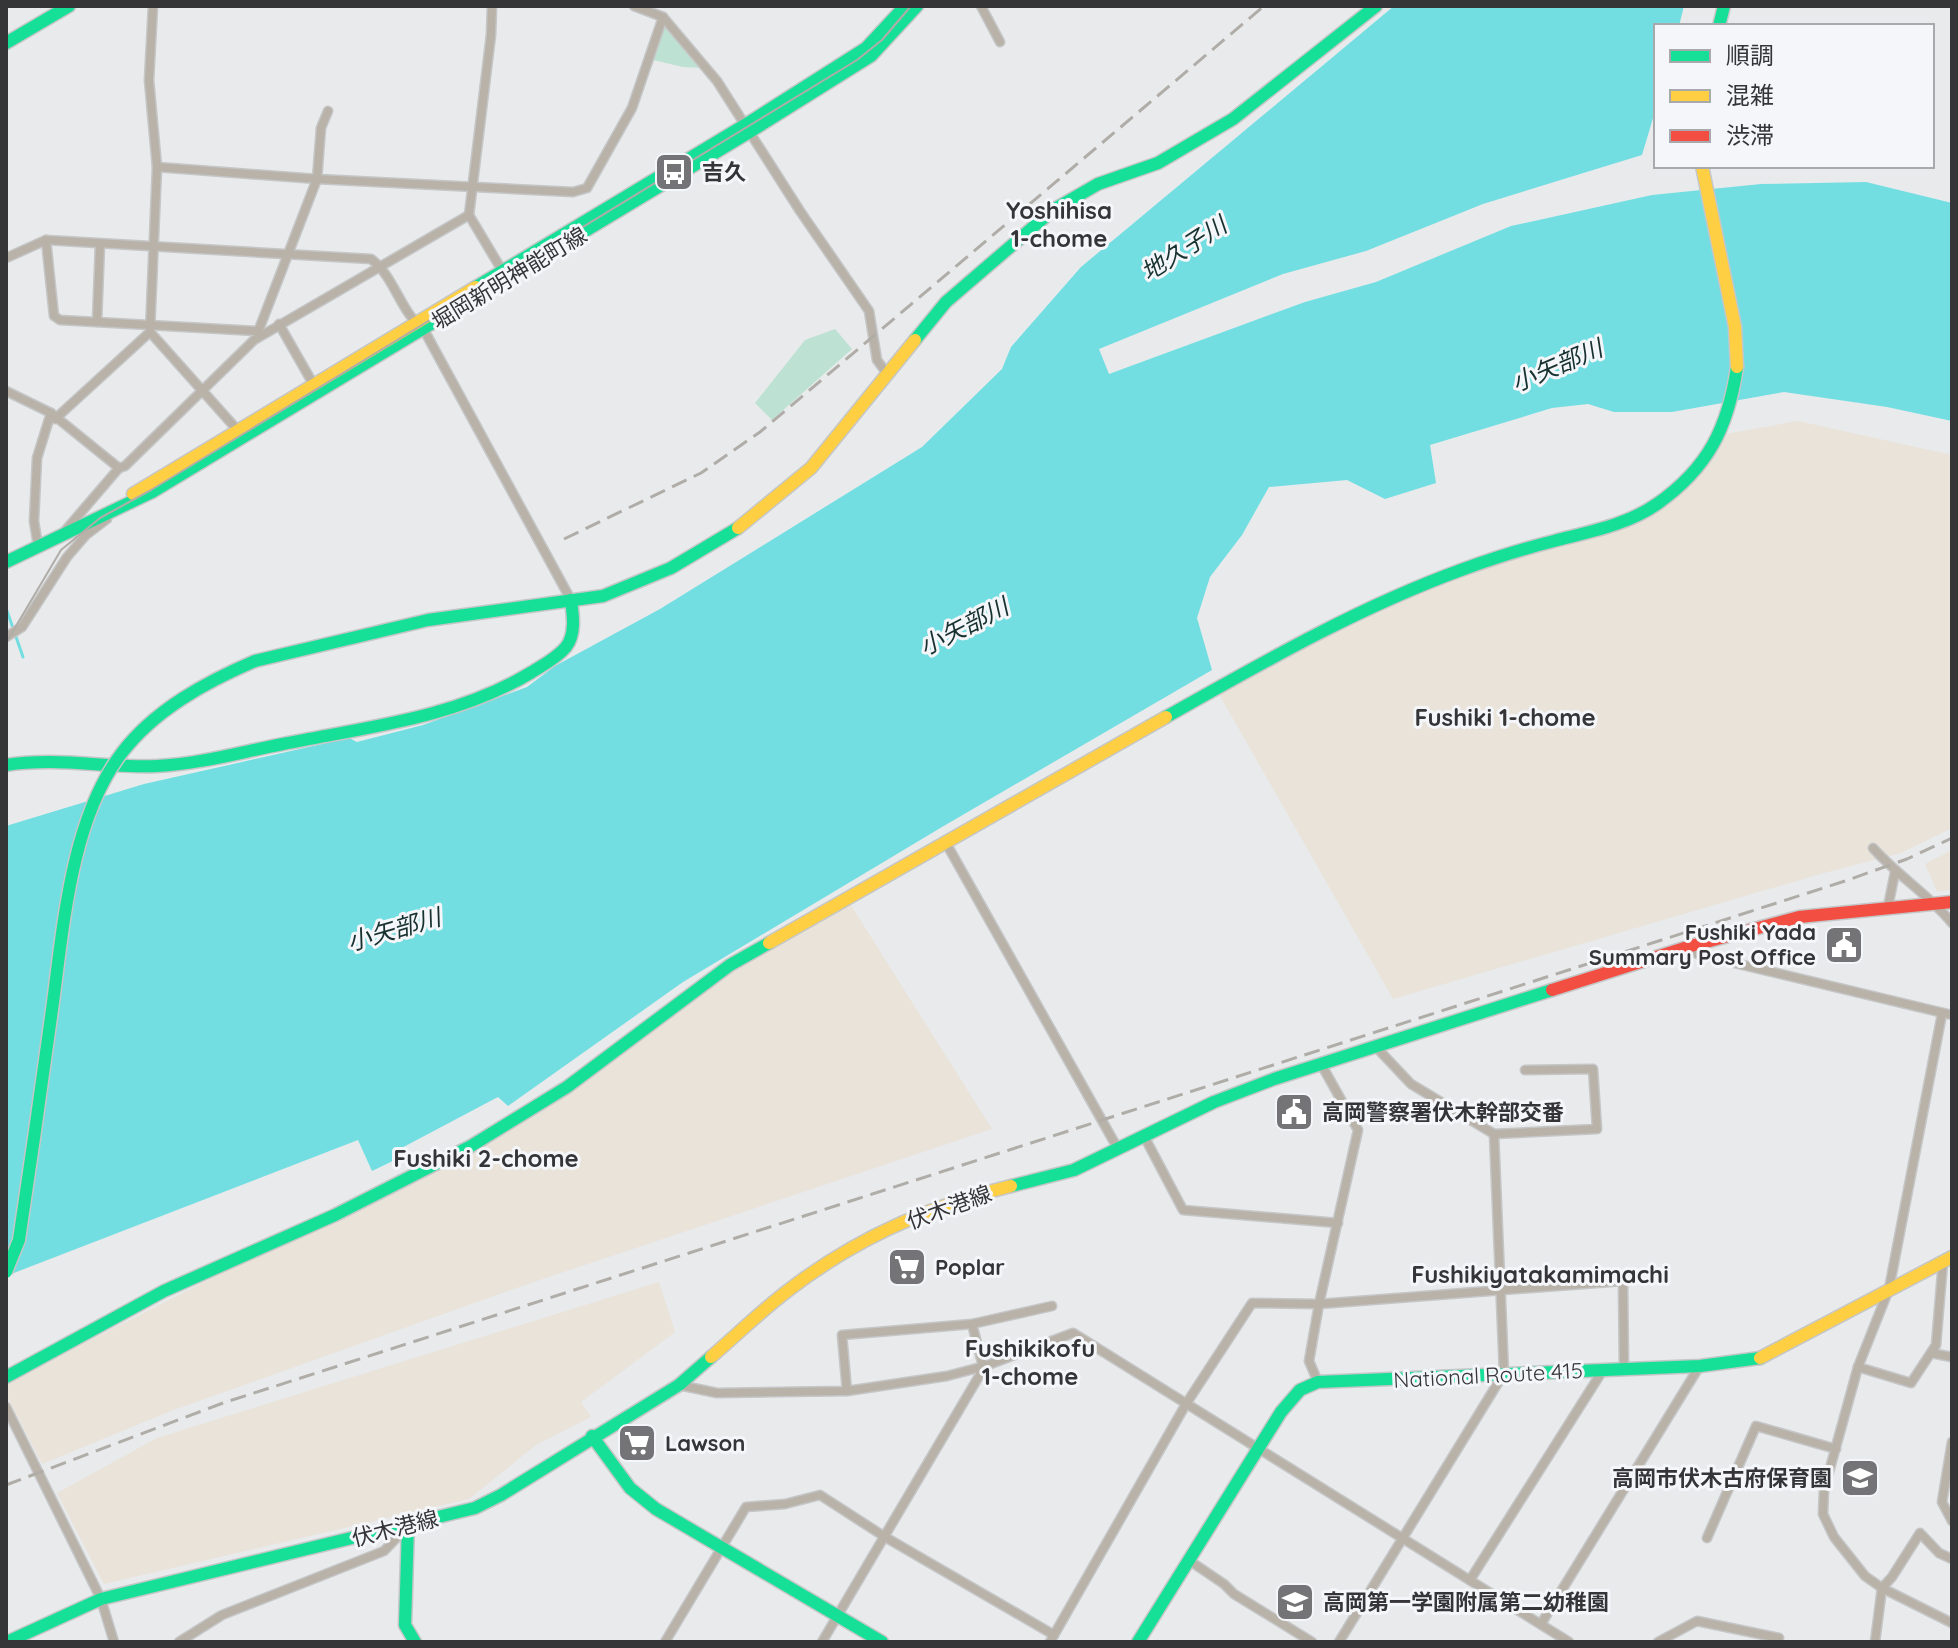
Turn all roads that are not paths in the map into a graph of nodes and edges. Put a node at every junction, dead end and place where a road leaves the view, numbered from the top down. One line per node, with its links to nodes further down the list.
1 (69, 6): 11 (main road)
2 (153, 6): 14 (street)
3 (492, 6): 17 (street)
4 (634, 6): 9 (street)
5 (905, 6): 13 (main road, 堀岡新明神能町線)
6 (917, 6): 13 (main road, 堀岡新明神能町線)
7 (981, 6): 10 (street)
8 (1376, 6): 32 (main road)
9 (663, 17): 13 (street); 17 (street)
10 (1000, 42)
11 (6, 43)
12 (328, 111): 16 (street)
13 (748, 128): 25 (main road, 堀岡新明神能町線); 32 (street)
14 (157, 167): 16 (street); 21 (street)
15 (1702, 168): 47 (main road)
16 (317, 179): 17 (street); 22 (street)
17 (474, 186): 18 (street)
18 (469, 215): 24 (street); 25 (street)
19 (46, 240): 20 (street); 23 (street); 26 (street)
20 (100, 244): 21 (street); 26 (street)
21 (153, 247): 22 (street); 28 (street)
22 (290, 254): 24 (street); 30 (street)
23 (6, 258)
24 (381, 266): 27 (street); 29 (street)
25 (504, 275): 29 (main road, 堀岡新明神能町線)
26 (97, 322): 28 (street)
27 (279, 324): 31 (street); 34 (street)
28 (150, 327): 30 (street); 33 (street); 36 (street)
29 (419, 327): 34 (main road, 堀岡新明神能町線); 44 (street)
30 (258, 331): 31 (street)
31 (254, 340): 33 (street)
32 (888, 375): 44 (main road)
33 (203, 389): 37 (street); 38 (street)
34 (316, 389): 37 (main road, 堀岡新明神能町線)
35 (6, 391): 36 (street)
36 (53, 416): 38 (street); 42 (street)
37 (241, 434): 39 (main road, 堀岡新明神能町線); 40 (main road, 堀岡新明神能町線)
38 (119, 468): 41 (street)
39 (121, 509): 40 (main road, 堀岡新明神能町線); 45 (street)
40 (82, 525): 41 (main road, 堀岡新明神能町線)
41 (64, 533): 42 (main road, 堀岡新明神能町線)
42 (38, 546): 43 (main road, 堀岡新明神能町線)
43 (6, 562)
44 (571, 600): 46 (main road); 64 (main road, bridge)
45 (6, 637)
46 (6, 765)
47 (946, 843): 61 (street); 78 (main road)
48 (1873, 848): 49 (street)
49 (1895, 872): 51 (street); 52 (street)
50 (1952, 902): 51 (main road, 伏木港線)
51 (1934, 904): 52 (main road, 伏木港線); 53 (street)
52 (1888, 907): 54 (main road, 伏木港線)
53 (1952, 923)
54 (1691, 946): 55 (street); 56 (main road, 伏木港線)
55 (1947, 1015): 65 (street)
56 (1376, 1047): 57 (main road, 伏木港線); 59 (street)
57 (1321, 1064): 60 (main road, 伏木港線); 62 (street)
58 (1525, 1070): 59 (street)
59 (1494, 1134): 66 (street)
60 (1144, 1136): 61 (main road, 伏木港線); 62 (street)
61 (1118, 1149): 80 (main road, 伏木港線)
62 (1338, 1223): 67 (street)
63 (1948, 1259): 65 (main road, National Route 415); 70 (street)
64 (6, 1272)
65 (1889, 1289): 73 (main road, National Route 415); 74 (street)
66 (1502, 1291): 67 (street); 75 (street); 77 (street)
67 (1319, 1304): 79 (street); 82 (street)
68 (1052, 1306): 69 (street)
69 (972, 1324): 72 (street); 81 (street)
70 (1931, 1353): 71 (street); 74 (street)
71 (1952, 1357)
72 (984, 1366): 81 (street); 82 (street); 90 (street)
73 (1700, 1366): 75 (main road, National Route 415); 101 (street)
74 (1858, 1367): 87 (street)
75 (1624, 1368): 76 (main road, National Route 415)
76 (1603, 1369): 77 (main road, National Route 415); 96 (street)
77 (1504, 1373): 79 (main road, National Route 415); 91 (street)
78 (6, 1377)
79 (1318, 1382): 86 (main road)
80 (679, 1385): 81 (street); 84 (main road, 伏木港線)
81 (847, 1391)
82 (1186, 1404): 86 (street); 102 (street)
83 (6, 1407): 98 (street)
84 (592, 1436): 89 (main road, 伏木港線); 93 (main road)
85 (1952, 1442): 88 (street)
86 (1259, 1449): 91 (street); 95 (main road)
87 (1836, 1449): 92 (street); 97 (street)
88 (1952, 1521)
89 (408, 1525): 98 (main road, 伏木港線); 106 (street); 107 (main road)
90 (885, 1537): 93 (street); 99 (street); 102 (street)
91 (1402, 1538): 96 (street); 113 (street)
92 (1707, 1538)
93 (722, 1547): 99 (main road); 108 (street)
94 (1952, 1559): 97 (street)
95 (1190, 1561): 111 (main road); 112 (street)
96 (1470, 1580): 101 (street)
97 (1882, 1588): 100 (street); 116 (street)
98 (101, 1599): 104 (main road, 伏木港線); 105 (street)
99 (837, 1615): 109 (street); 110 (main road)
100 (1952, 1623)
101 (1541, 1624): 114 (street)
102 (1052, 1638)
103 (1779, 1638): 115 (street)
104 (7, 1642)
105 (114, 1642)
106 (179, 1642)
107 (415, 1642)
108 (665, 1642)
109 (822, 1642)
110 (882, 1642)
111 (1138, 1642)
112 (1312, 1642)
113 (1339, 1642)
114 (1569, 1642)
115 (1658, 1642)
116 (1875, 1642)

